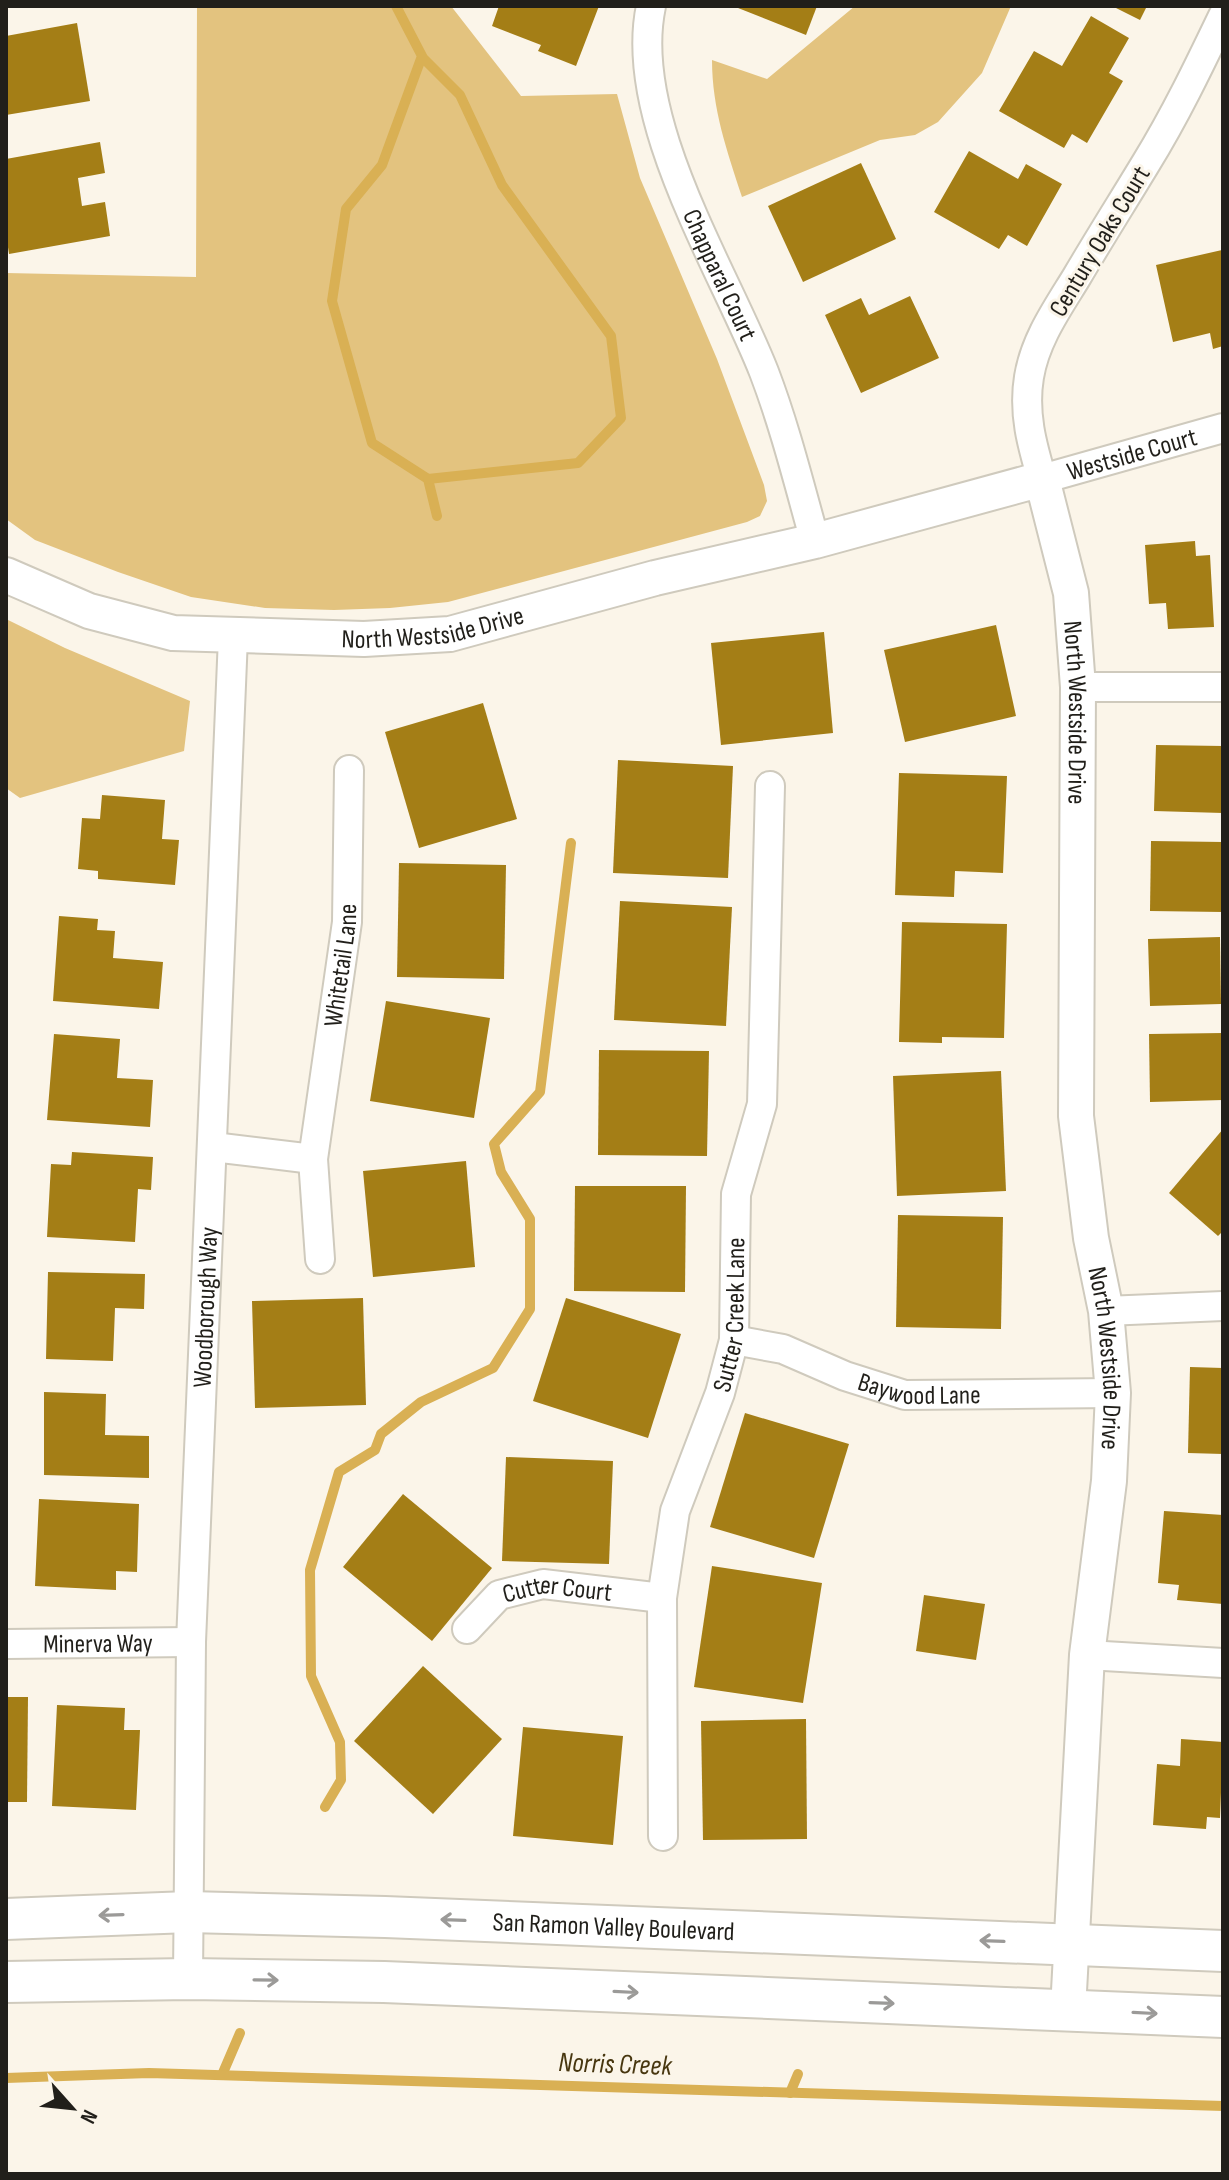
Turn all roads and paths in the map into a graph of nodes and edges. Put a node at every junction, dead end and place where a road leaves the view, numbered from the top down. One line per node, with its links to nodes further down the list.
1 (651, 6): 5 (street, Chapparal Court)
2 (1223, 16): 4 (street, Century Oaks Court)
3 (1223, 428): 4 (street, Westside Court)
4 (1042, 479): 5 (street, North Westside Drive); 8 (street, North Westside Drive)
5 (815, 541): 7 (street, North Westside Drive)
6 (6, 575): 7 (street, North Westside Drive)
7 (233, 637): 12 (street, Woodborough Way)
8 (1078, 687): 9 (street); 16 (street, North Westside Drive)
9 (1223, 687)
10 (349, 770): 13 (street, Whitetail Lane)
11 (770, 786): 17 (street, Sutter Creek Lane)
12 (213, 1147): 13 (street); 21 (street, Woodborough Way)
13 (313, 1159): 14 (street, Whitetail Lane)
14 (320, 1259)
15 (1223, 1306): 16 (street)
16 (1106, 1311): 18 (street, North Westside Drive)
17 (734, 1340): 18 (street, Baywood Lane); 19 (street, Sutter Creek Lane)
18 (1113, 1393): 23 (street, North Westside Drive)
19 (662, 1598): 20 (street, Cutter Court); 25 (street, Sutter Creek Lane)
20 (467, 1629)
21 (191, 1642): 22 (street, Minerva Way); 26 (street, Woodborough Way)
22 (6, 1644)
23 (1087, 1655): 24 (street); 28 (street, North Westside Drive)
24 (1223, 1663)
25 (663, 1836)
26 (189, 1912): 27 (main road, San Ramon Valley Boulevard, one-way to 27); 28 (main road, San Ramon Valley Boulevard, one-way to 26); 30 (street, Woodborough Way)
27 (6, 1919)
28 (1070, 1944): 29 (main road, San Ramon Valley Boulevard); 32 (street, North Westside Drive)
29 (1223, 1951)
30 (188, 1979): 31 (main road); 32 (main road, one-way to 32)
31 (6, 1982)
32 (1068, 2010): 33 (main road, one-way to 33)
33 (1223, 2017)

